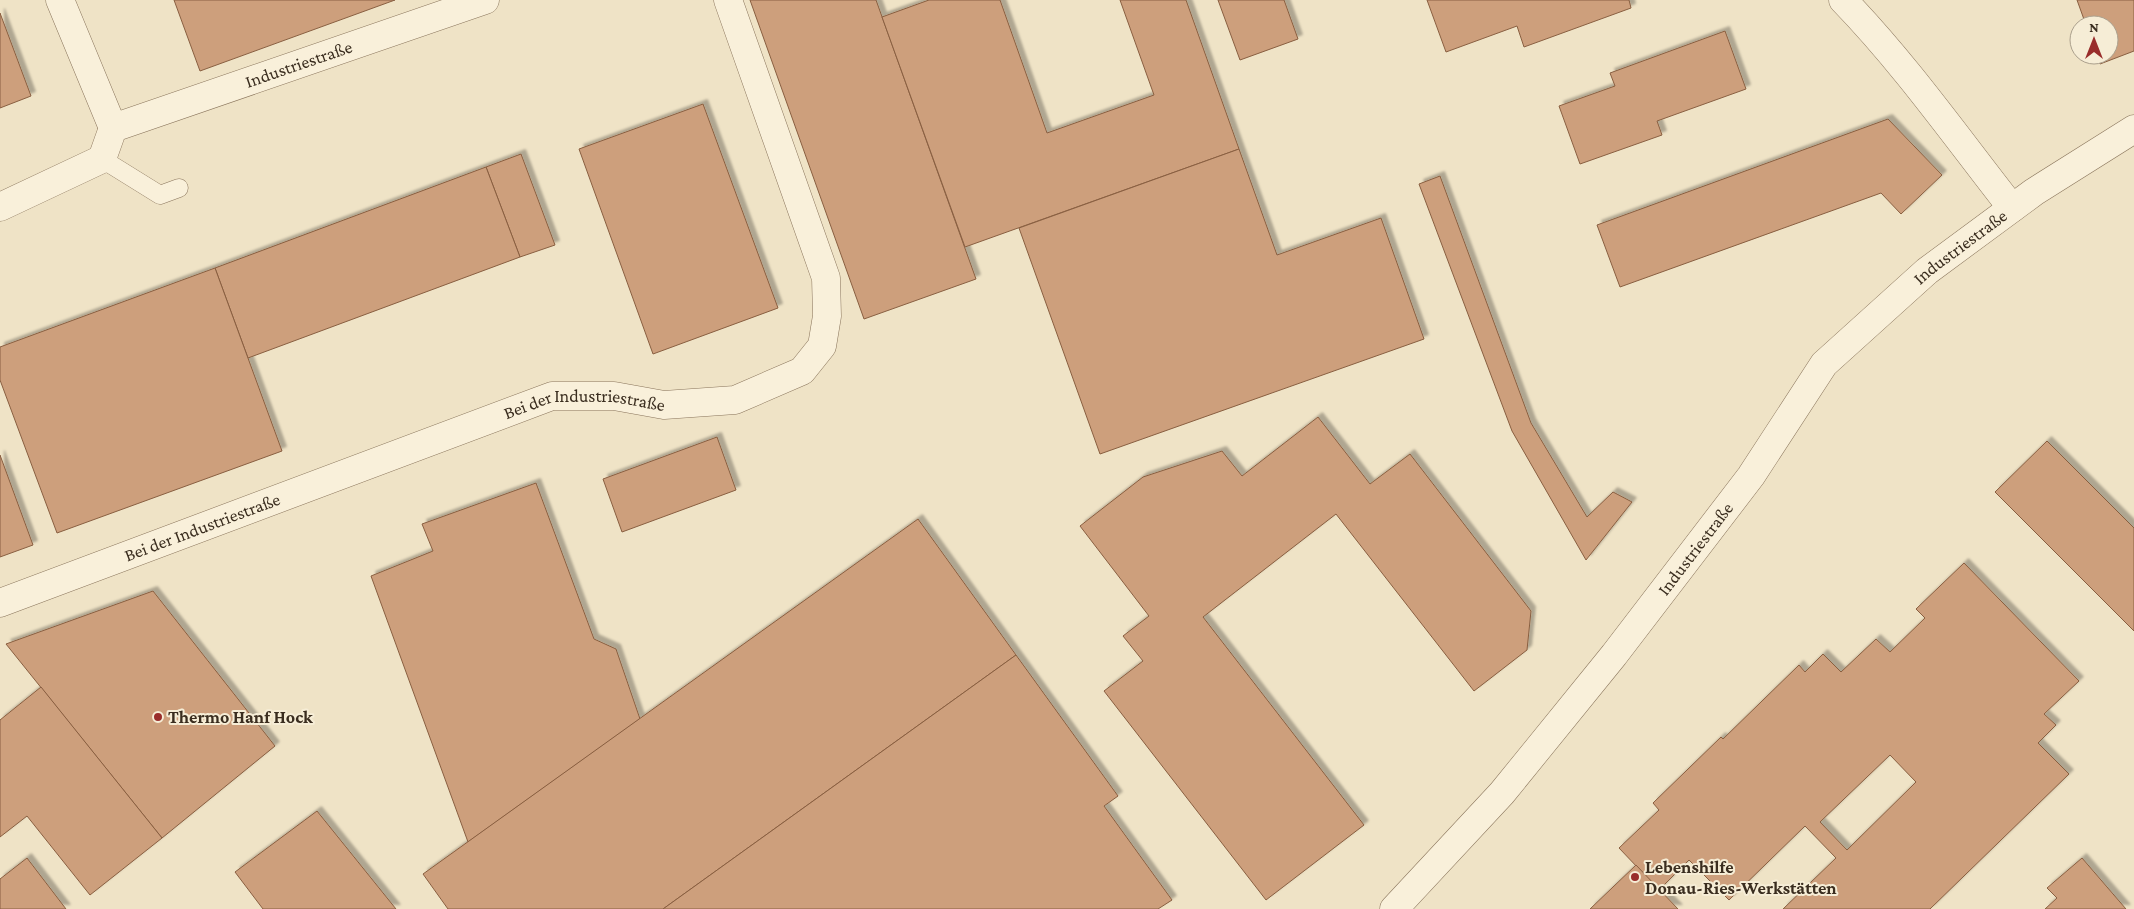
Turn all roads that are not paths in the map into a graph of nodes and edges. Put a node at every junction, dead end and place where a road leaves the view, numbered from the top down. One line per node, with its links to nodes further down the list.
1 (60, 0): 5 (street)
2 (485, 0): 5 (street, Industriestraße)
3 (728, 0): 11 (street, Bei der Industriestraße)
4 (1843, 0): 10 (street, Industriestraße)
5 (113, 128): 7 (street)
6 (2134, 129): 10 (street, Industriestraße)
7 (102, 159): 8 (lane); 9 (street)
8 (179, 188)
9 (0, 207)
10 (2012, 208): 12 (street, Industriestraße)
11 (0, 602)
12 (1394, 909)

